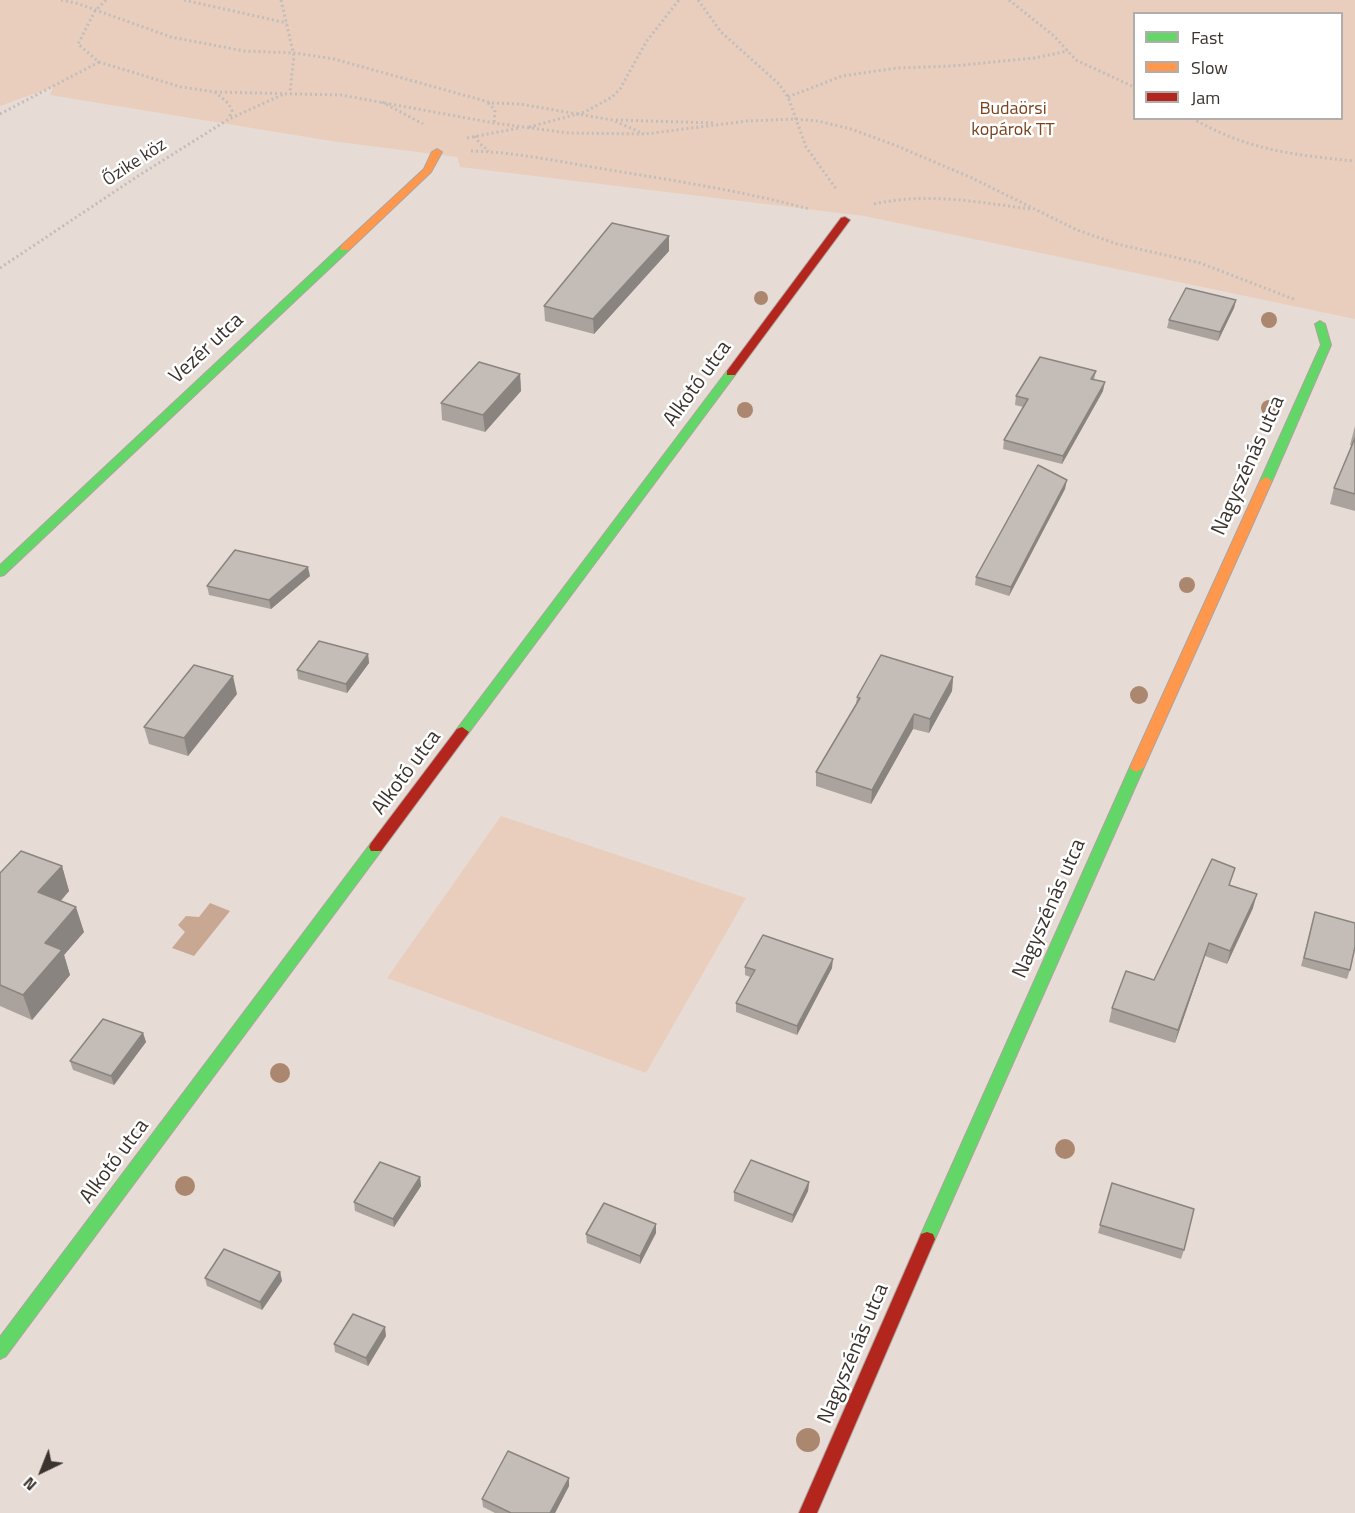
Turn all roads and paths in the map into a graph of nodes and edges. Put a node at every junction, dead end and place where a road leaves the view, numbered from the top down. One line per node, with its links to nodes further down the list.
1 (61, 0): 8 (path)
2 (106, 0): 8 (path)
3 (184, 0): 9 (path)
4 (281, 0): 9 (path)
5 (679, 0): 20 (path)
6 (698, 0): 16 (path)
7 (1009, 0): 10 (path)
8 (95, 11): 11 (path); 12 (path)
9 (287, 23): 11 (path)
10 (1068, 51): 13 (path); 16 (path)
11 (295, 53): 15 (path); 18 (path)
12 (99, 62): 14 (path); 19 (path)
13 (1133, 87)
14 (215, 92): 15 (path); 21 (path)
15 (290, 92): 17 (path); 21 (path, Őzike köz)
16 (788, 97): 22 (path)
17 (376, 100): 25 (path); 30 (path)
18 (486, 101): 20 (path); 25 (path)
19 (0, 114)
20 (577, 115): 23 (path); 27 (path)
21 (229, 119): 35 (path, Őzike köz)
22 (795, 119): 26 (path); 33 (path); 34 (path)
23 (612, 120): 26 (path); 28 (path)
24 (1195, 120): 32 (path)
25 (494, 123): 27 (path)
26 (724, 124): 28 (path)
27 (525, 128): 28 (path); 29 (path)
28 (645, 134)
29 (475, 136): 30 (path); 31 (path)
30 (437, 152): 31 (path); 37 (street, Vezér utca)
31 (490, 152): 34 (path)
32 (1355, 161)
33 (1033, 209): 34 (path); 36 (path)
34 (845, 220): 38 (street, Alkotó utca)
35 (0, 268)
36 (1320, 324): 39 (street, Nagyszénás utca)
37 (0, 572)
38 (0, 1351)
39 (808, 1513)

